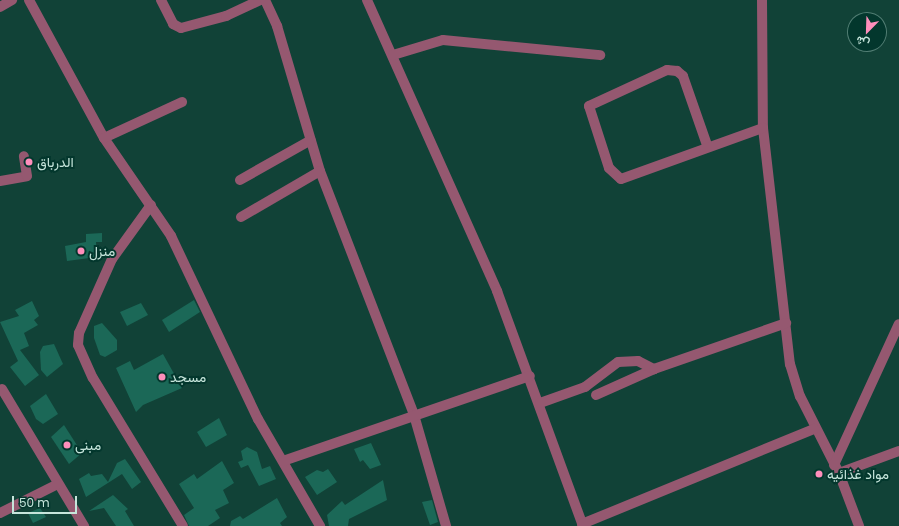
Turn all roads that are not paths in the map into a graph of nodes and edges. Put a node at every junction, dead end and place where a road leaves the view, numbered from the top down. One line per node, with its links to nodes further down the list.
1 (12, 0): 8 (street)
2 (29, 0): 13 (street)
3 (161, 0): 4 (street)
4 (261, 0)
5 (265, 0): 14 (street)
6 (367, 0): 9 (street)
7 (762, 0): 12 (street)
8 (0, 7)
9 (393, 55): 10 (street); 25 (street)
10 (600, 55)
11 (182, 102): 13 (street)
12 (763, 128): 15 (street); 22 (street)
13 (104, 138): 20 (street)
14 (311, 140): 17 (street); 18 (street)
15 (707, 145): 15 (street)
16 (24, 156): 19 (street)
17 (320, 171): 21 (street); 29 (street)
18 (240, 180)
19 (0, 181)
20 (151, 205): 32 (street); 38 (street)
21 (240, 217)
22 (786, 323): 24 (street); 30 (street)
23 (899, 324): 33 (street)
24 (654, 369): 27 (street); 28 (street)
25 (530, 376): 28 (street); 29 (street)
26 (2, 389): 34 (street)
27 (596, 395)
28 (540, 404): 36 (street)
29 (414, 415): 32 (street); 40 (street)
30 (814, 428): 33 (street); 36 (street)
31 (899, 451): 33 (street)
32 (284, 461): 39 (street)
33 (837, 469): 41 (street)
34 (58, 484): 35 (street); 37 (street)
35 (0, 513)
36 (583, 525)
37 (84, 526)
38 (183, 526)
39 (320, 526)
40 (446, 526)
41 (859, 526)

